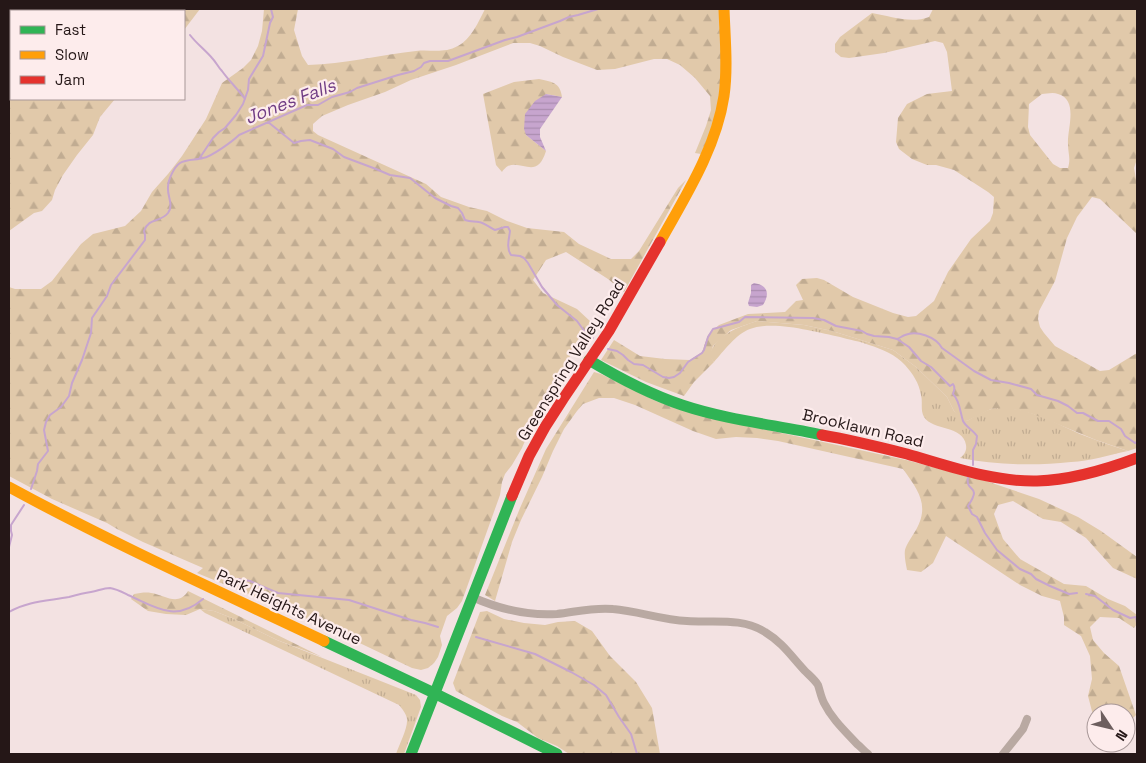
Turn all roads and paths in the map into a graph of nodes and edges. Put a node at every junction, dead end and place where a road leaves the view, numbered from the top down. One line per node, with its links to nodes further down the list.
1 (724, 9): 2 (main road, Greenspring Valley Road)
2 (588, 360): 3 (main road, Brooklawn Road); 5 (main road, Greenspring Valley Road)
3 (1137, 458)
4 (9, 487): 6 (main road, Park Heights Avenue)
5 (472, 597): 6 (main road, Greenspring Valley Road); 10 (street)
6 (434, 694): 8 (main road, Greenspring Valley Road); 9 (main road, Park Heights Avenue)
7 (1027, 719): 11 (street)
8 (411, 754)
9 (557, 754)
10 (868, 754)
11 (1003, 754)

